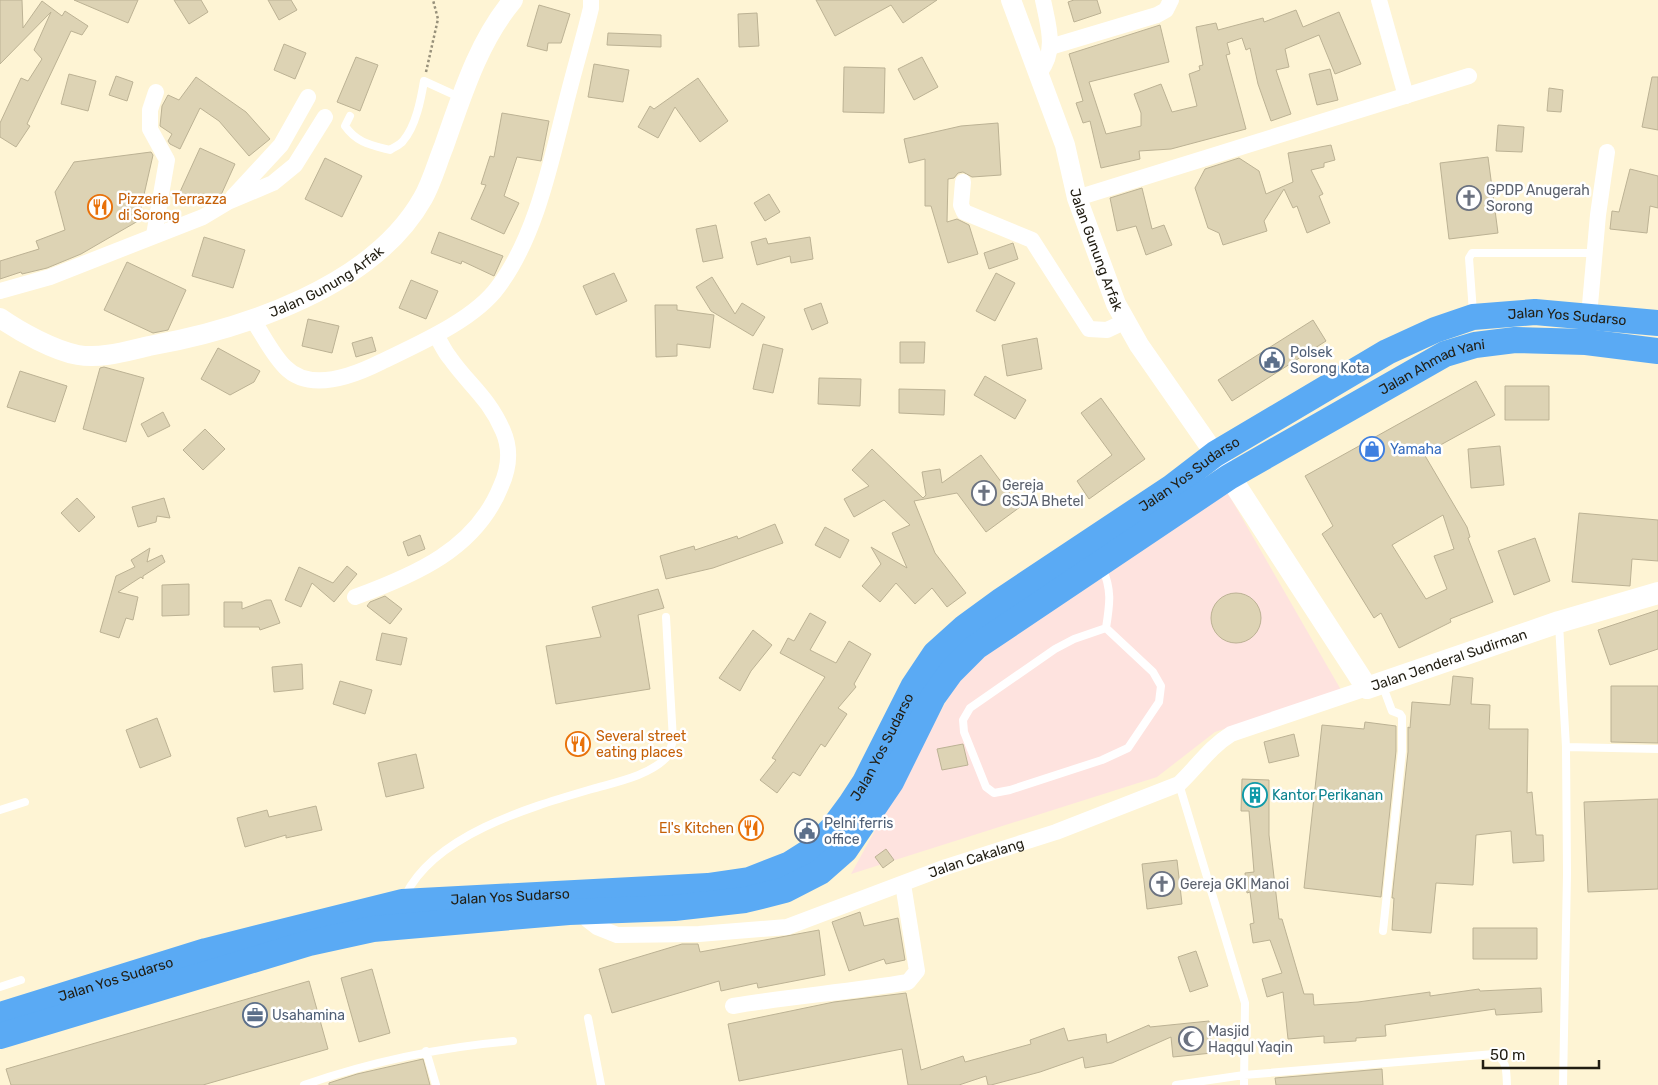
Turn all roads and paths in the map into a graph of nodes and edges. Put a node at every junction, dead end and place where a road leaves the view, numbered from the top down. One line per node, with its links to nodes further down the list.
1 (433, 0): 11 (path)
2 (591, 0): 31 (street)
3 (1011, 0): 9 (street, Jalan Gunung Arfak)
4 (1043, 0): 8 (street)
5 (1171, 0): 8 (street)
6 (1379, 0): 13 (street)
7 (507, 3): 15 (street, Jalan Gunung Arfak)
8 (1050, 47): 9 (street)
9 (1040, 72): 20 (street, Jalan Gunung Arfak)
10 (1468, 76): 13 (street)
11 (424, 80): 15 (lane); 16 (lane)
12 (156, 92): 22 (street)
13 (1406, 96): 20 (street)
14 (308, 97): 21 (street)
15 (461, 98): 28 (street, Jalan Gunung Arfak)
16 (350, 116)
17 (325, 117): 21 (street)
18 (1607, 152): 23 (street)
19 (963, 182): 29 (street)
20 (1077, 198): 29 (street, Jalan Gunung Arfak)
21 (228, 202): 22 (street)
22 (154, 235): 24 (street)
23 (1594, 253): 25 (lane); 26 (street)
24 (0, 291)
25 (1472, 306): 26 (highway, Jalan Yos Sudarso); 33 (highway, Jalan Yos Sudarso)
26 (1589, 316): 30 (highway, Jalan Yos Sudarso)
27 (0, 318): 28 (street, Jalan Gunung Arfak)
28 (253, 320): 31 (street)
29 (1126, 322): 33 (street, Jalan Gunung Arfak)
30 (1658, 322)
31 (436, 335): 37 (street)
32 (1658, 351): 34 (highway, Jalan Ahmad Yani)
33 (1215, 454): 34 (main road, Jalan Gunung Arfak); 49 (highway, Jalan Yos Sudarso)
34 (1229, 477): 35 (highway, Jalan Yos Sudarso); 41 (main road, Jalan Jenderal Sudirman)
35 (1100, 563): 40 (lane); 49 (highway, Jalan Yos Sudarso)
36 (1658, 593): 39 (main road, Jalan Jenderal Sudirman)
37 (355, 597)
38 (666, 617): 48 (lane)
39 (1559, 622): 41 (main road, Jalan Jenderal Sudirman); 42 (lane)
40 (1106, 628): 40 (lane)
41 (1374, 685): 44 (street, Jalan Cakalang); 50 (lane)
42 (1566, 747): 43 (lane); 66 (lane)
43 (1658, 749)
44 (1179, 784): 47 (street, Jalan Cakalang); 59 (lane)
45 (25, 802): 46 (lane)
46 (0, 810)
47 (903, 884): 49 (street, Jalan Cakalang); 53 (street)
48 (402, 902): 49 (highway, Jalan Yos Sudarso); 54 (highway, Jalan Yos Sudarso)
49 (582, 903): 56 (highway, Jalan Yos Sudarso)
50 (1383, 931)
51 (21, 980): 52 (lane)
52 (0, 987)
53 (733, 1006)
54 (0, 1016)
55 (588, 1018): 62 (lane)
56 (0, 1036)
57 (513, 1041): 58 (lane)
58 (426, 1051): 60 (lane); 61 (lane)
59 (1244, 1075): 63 (lane); 64 (lane); 65 (lane)
60 (304, 1085)
61 (436, 1085)
62 (601, 1085)
63 (1176, 1085)
64 (1244, 1085)
65 (1506, 1085)
66 (1563, 1085)

